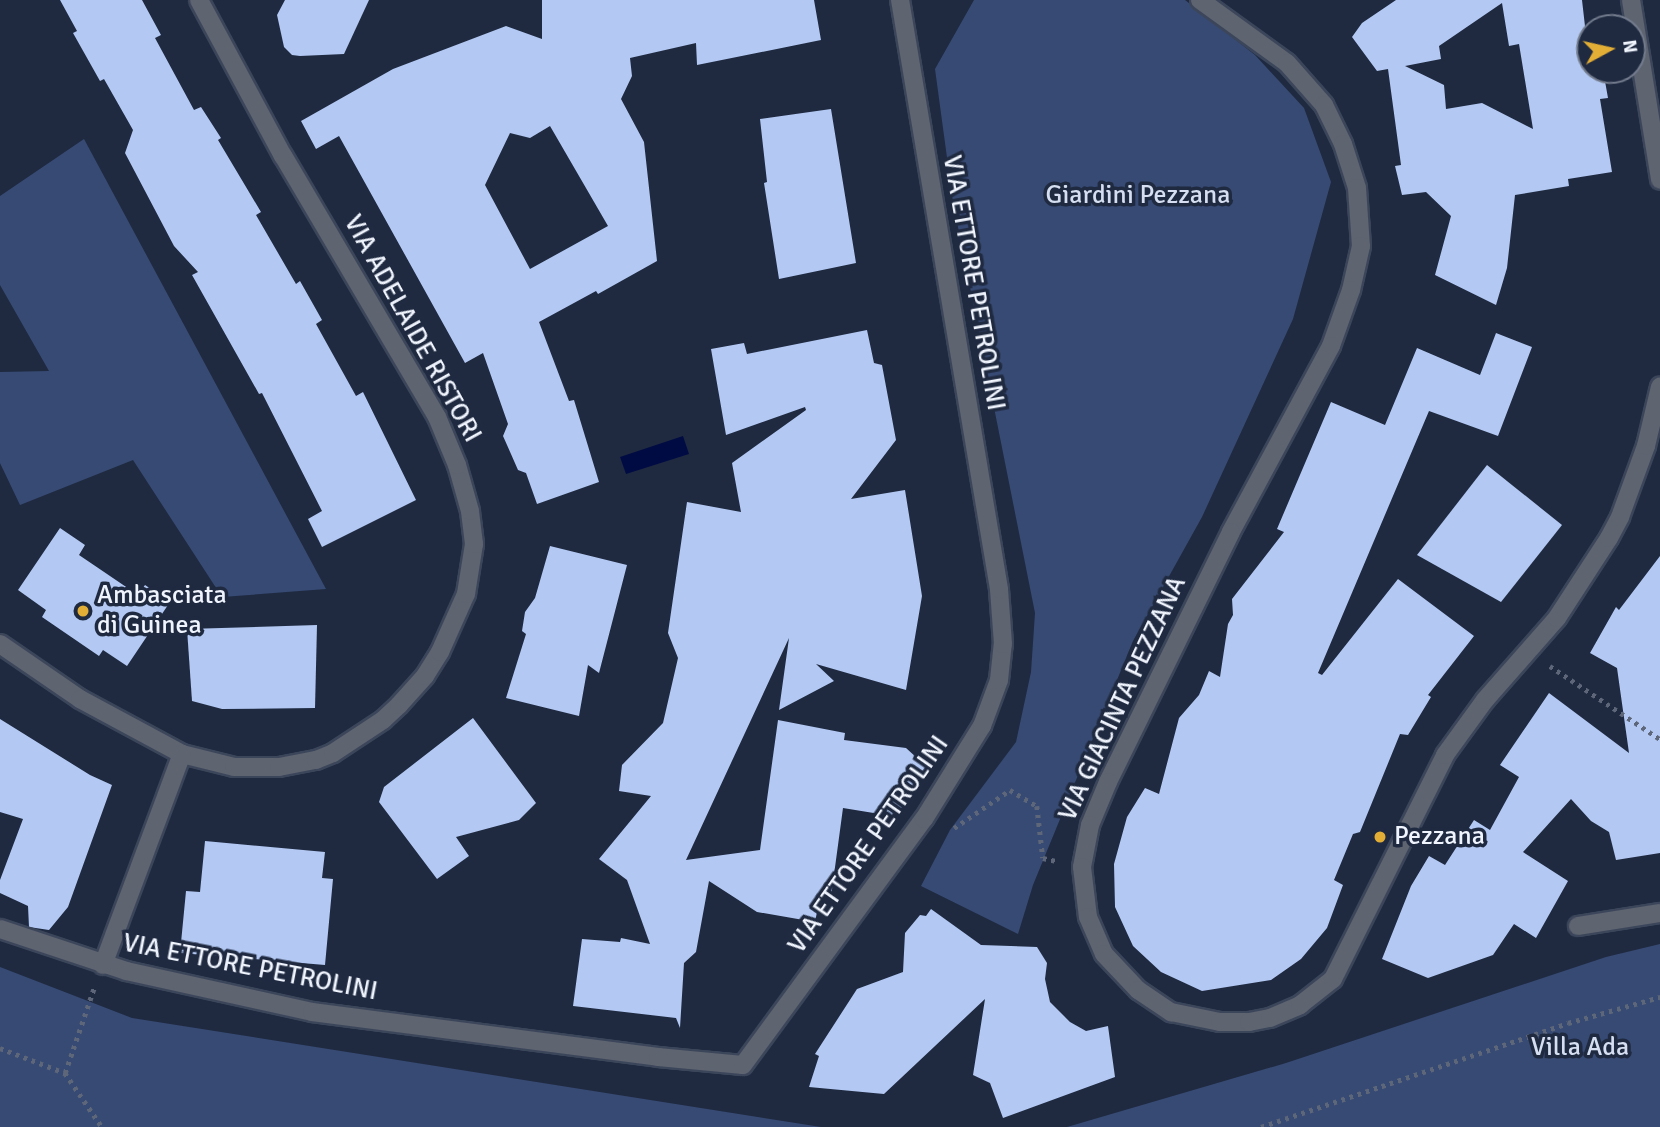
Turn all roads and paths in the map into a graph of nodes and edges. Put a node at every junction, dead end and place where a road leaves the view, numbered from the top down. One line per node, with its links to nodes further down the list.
1 (199, 0): 10 (street, VIA ADELAIDE RISTORI)
2 (900, 0): 11 (street, VIA ETTORE PETROLINI)
3 (1200, 0): 12 (street, VIA GIACINTA PEZZANA)
4 (1631, 0): 5 (street)
5 (1660, 180)
6 (1660, 387): 8 (street, VIA GIACINTA PEZZANA)
7 (0, 643): 10 (street, VIA ADELAIDE RISTORI)
8 (1528, 652): 9 (path); 12 (street, VIA GIACINTA PEZZANA)
9 (1660, 739)
10 (182, 754): 16 (street)
11 (924, 819): 12 (path); 16 (street, VIA ETTORE PETROLINI)
12 (1082, 867)
13 (1660, 913): 14 (street)
14 (1578, 926)
15 (0, 929): 16 (street)
16 (103, 965): 19 (path)
17 (1660, 997): 21 (path)
18 (0, 1048): 19 (path)
19 (65, 1073): 20 (path)
20 (102, 1127)
21 (1261, 1127)

